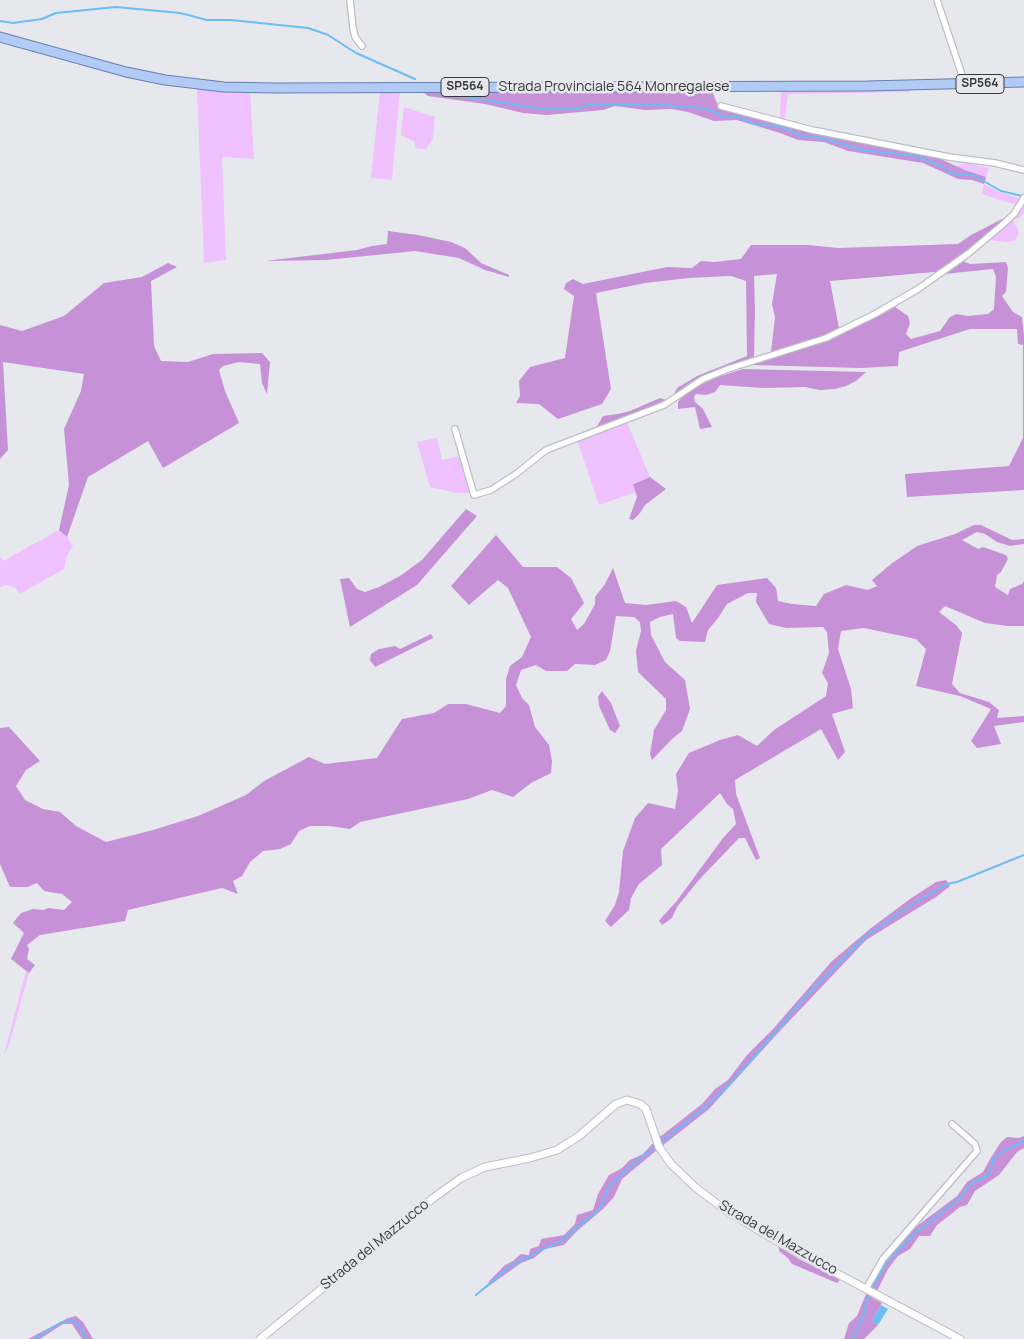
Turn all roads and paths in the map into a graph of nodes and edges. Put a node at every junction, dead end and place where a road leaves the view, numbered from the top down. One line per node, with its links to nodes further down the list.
1 (350, 0): 4 (street)
2 (937, 0): 6 (street)
3 (0, 37): 6 (main road, Strada Provinciale 564 Monregalese / SP564)
4 (362, 46)
5 (1024, 82): 6 (main road, Strada Provinciale 564 Monregalese / SP564)
6 (965, 84)
7 (720, 106): 8 (street)
8 (1024, 170)
9 (1024, 198): 10 (street)
10 (455, 429)
11 (952, 1124): 12 (street)
12 (866, 1289): 13 (street, Strada del Mazzucco); 14 (street, Strada del Mazzucco)
13 (260, 1339)
14 (960, 1339)

